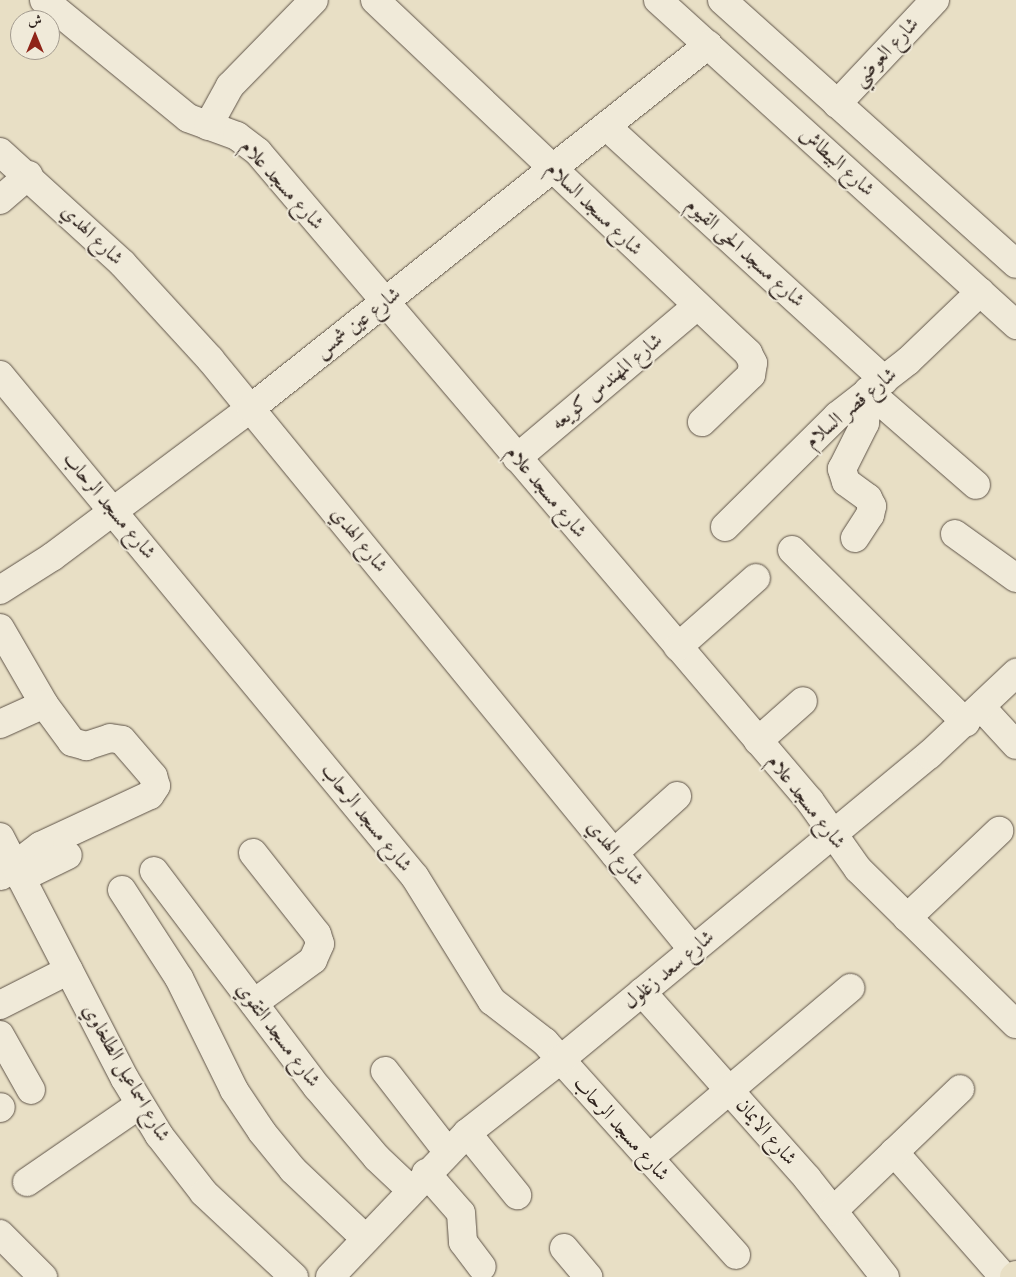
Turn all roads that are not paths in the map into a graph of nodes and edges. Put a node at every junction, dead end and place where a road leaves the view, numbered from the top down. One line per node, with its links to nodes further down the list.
1 (44, 0): 9 (street, شارع مسجد علام)
2 (314, 0): 9 (street)
3 (375, 0): 12 (street, شارع مسجد السلام)
4 (658, 0): 7 (street, شارع البيطاش)
5 (722, 0): 8 (street)
6 (935, 0): 8 (street, شارع العوضي)
7 (708, 45): 10 (street, شارع عين شمس); 16 (street, شارع البيطاش)
8 (837, 104): 15 (street)
9 (208, 126): 17 (street, شارع مسجد علام)
10 (606, 126): 12 (street, شارع عين شمس); 21 (street, شارع مسجد الحى القيوم)
11 (0, 152): 13 (street, شارع الهدي)
12 (552, 168): 17 (street, شارع عين شمس); 18 (street, شارع مسجد السلام)
13 (29, 175): 14 (street); 22 (street, شارع الهدي)
14 (0, 200)
15 (1016, 264)
16 (980, 292): 19 (street, شارع البيطاش); 21 (street, شارع قصر السلام)
17 (385, 302): 22 (street, شارع عين شمس); 24 (street, شارع مسجد علام)
18 (696, 306): 23 (street, شارع مسجد السلام); 24 (street, شارع المهندس كويعه)
19 (1016, 325)
20 (0, 375): 26 (street, شارع مسجد الرحاب)
21 (876, 385): 25 (street, شارع مسجد الحى القيوم); 27 (street, شارع قصر السلام); 29 (street)
22 (251, 408): 26 (street, شارع عين شمس); 48 (street, شارع الهدي)
23 (702, 422)
24 (517, 458): 35 (street, شارع مسجد علام)
25 (976, 485)
26 (114, 512): 33 (street, شارع عين شمس); 62 (street, شارع مسجد الرحاب)
27 (725, 527)
28 (955, 534): 32 (street)
29 (855, 538)
30 (792, 550): 39 (street)
31 (756, 578): 35 (street)
32 (1016, 578)
33 (0, 590)
34 (0, 628): 38 (street)
35 (678, 647): 41 (street, شارع مسجد علام)
36 (1016, 673): 39 (street, شارع سعد زغلول)
37 (803, 701): 41 (street)
38 (44, 704): 40 (street); 51 (street)
39 (974, 716): 42 (street); 45 (street, شارع سعد زغلول)
40 (0, 724)
41 (758, 740): 45 (street, شارع مسجد علام)
42 (1016, 744)
43 (677, 796): 48 (street)
44 (999, 831): 53 (street)
45 (834, 834): 53 (street, شارع مسجد علام); 54 (street, شارع سعد زغلول)
46 (0, 837): 51 (street, شارع اسماعيل الطلخاوي)
47 (253, 853): 58 (street)
48 (614, 853): 54 (street, شارع الهدي)
49 (68, 854): 51 (street)
50 (154, 871): 58 (street, شارع مسجد التقوي)
51 (12, 873): 55 (street, شارع اسماعيل الطلخاوي)
52 (122, 890): 77 (street)
53 (907, 918): 60 (street, شارع مسجد علام)
54 (693, 950): 57 (street, شارع سعد زغلول)
55 (69, 970): 59 (street); 67 (street, شارع اسماعيل الطلخاوي)
56 (850, 988): 66 (street)
57 (642, 992): 62 (street, شارع سعد زغلول); 66 (street, شارع الايمان)
58 (254, 1003): 73 (street, شارع مسجد التقوي)
59 (0, 1005)
60 (1015, 1020)
61 (0, 1035): 65 (street)
62 (560, 1060): 68 (street, شارع سعد زغلول); 71 (street, شارع مسجد الرحاب)
63 (385, 1071): 69 (street)
64 (960, 1089): 70 (street)
65 (31, 1090)
66 (729, 1090): 71 (street); 75 (street, شارع الايمان)
67 (139, 1105): 72 (street); 82 (street, شارع اسماعيل الطلخاوي)
68 (467, 1133): 69 (street, شارع سعد زغلول); 74 (street)
69 (447, 1151): 73 (street, شارع سعد زغلول)
70 (894, 1152): 75 (street); 86 (street)
71 (648, 1159): 79 (street, شارع مسجد الرحاب)
72 (26, 1182)
73 (418, 1182): 77 (street, شارع سعد زغلول); 80 (street, شارع مسجد التقوي)
74 (517, 1195)
75 (833, 1211): 85 (street, شارع الايمان)
76 (0, 1234): 81 (street)
77 (366, 1239): 83 (street, شارع سعد زغلول)
78 (564, 1248): 84 (street)
79 (736, 1255)
80 (482, 1268)
81 (43, 1277)
82 (294, 1277)
83 (330, 1277)
84 (588, 1277)
85 (885, 1277)
86 (1004, 1277)

